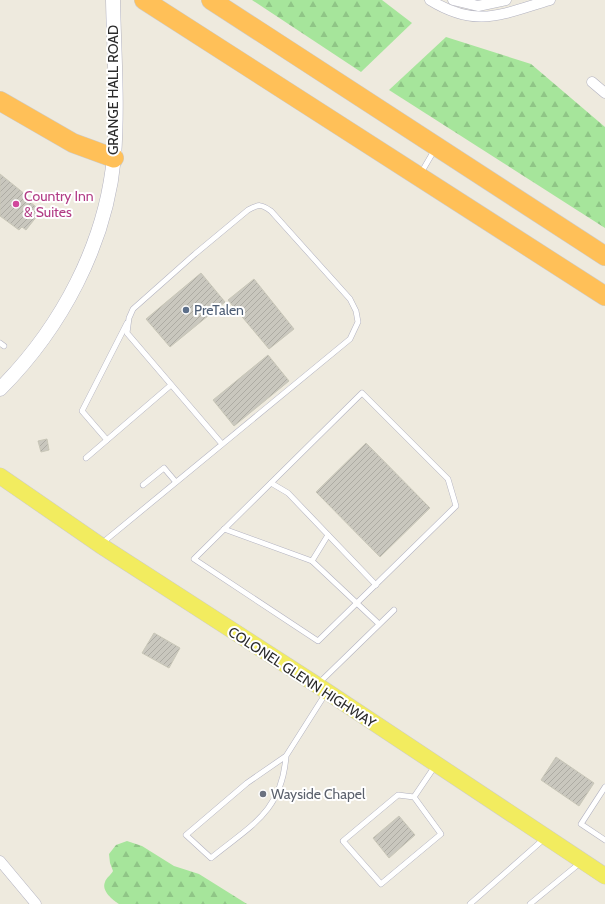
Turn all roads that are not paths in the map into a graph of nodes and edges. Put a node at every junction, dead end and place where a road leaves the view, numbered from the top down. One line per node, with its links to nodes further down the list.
1 (113, 0): 12 (main road, GRANGE HALL ROAD)
2 (144, 0): 13 (highway)
3 (211, 0): 11 (highway)
4 (430, 0): 7 (street)
5 (453, 0): 6 (street)
6 (506, 0)
7 (550, 0)
8 (592, 82): 9 (street)
9 (605, 93)
10 (0, 101): 12 (highway)
11 (437, 146): 13 (lane); 14 (highway)
12 (114, 158): 18 (main road, GRANGE HALL ROAD)
13 (418, 177): 15 (highway)
14 (605, 256)
15 (605, 296)
16 (129, 320): 17 (lane); 19 (lane); 20 (lane)
17 (171, 384): 19 (lane); 20 (lane)
18 (0, 389)
19 (107, 440): 21 (lane)
20 (222, 444): 23 (lane)
21 (86, 458)
22 (1, 478): 28 (main road, COLONEL GLENN HIGHWAY)
23 (175, 482): 25 (lane); 28 (lane)
24 (271, 483): 26 (lane); 27 (lane); 30 (lane)
25 (143, 485)
26 (224, 529): 29 (lane); 31 (lane)
27 (328, 535): 29 (lane); 30 (lane)
28 (100, 545): 34 (main road, COLONEL GLENN HIGHWAY)
29 (312, 561): 31 (lane)
30 (376, 585): 31 (lane)
31 (357, 603): 33 (lane)
32 (394, 610): 33 (lane)
33 (379, 624): 34 (lane)
34 (322, 689): 35 (lane); 36 (main road, COLONEL GLENN HIGHWAY)
35 (286, 756): 35 (lane)
36 (436, 765): 38 (lane); 39 (main road, COLONEL GLENN HIGHWAY)
37 (605, 787): 40 (lane)
38 (414, 797): 38 (lane)
39 (546, 837): 42 (main road, COLONEL GLENN HIGHWAY); 45 (lane)
40 (605, 840)
41 (0, 861): 44 (street)
42 (582, 861): 43 (main road, COLONEL GLENN HIGHWAY); 46 (lane)
43 (605, 876)
44 (36, 904)
45 (470, 904)
46 (530, 904)

